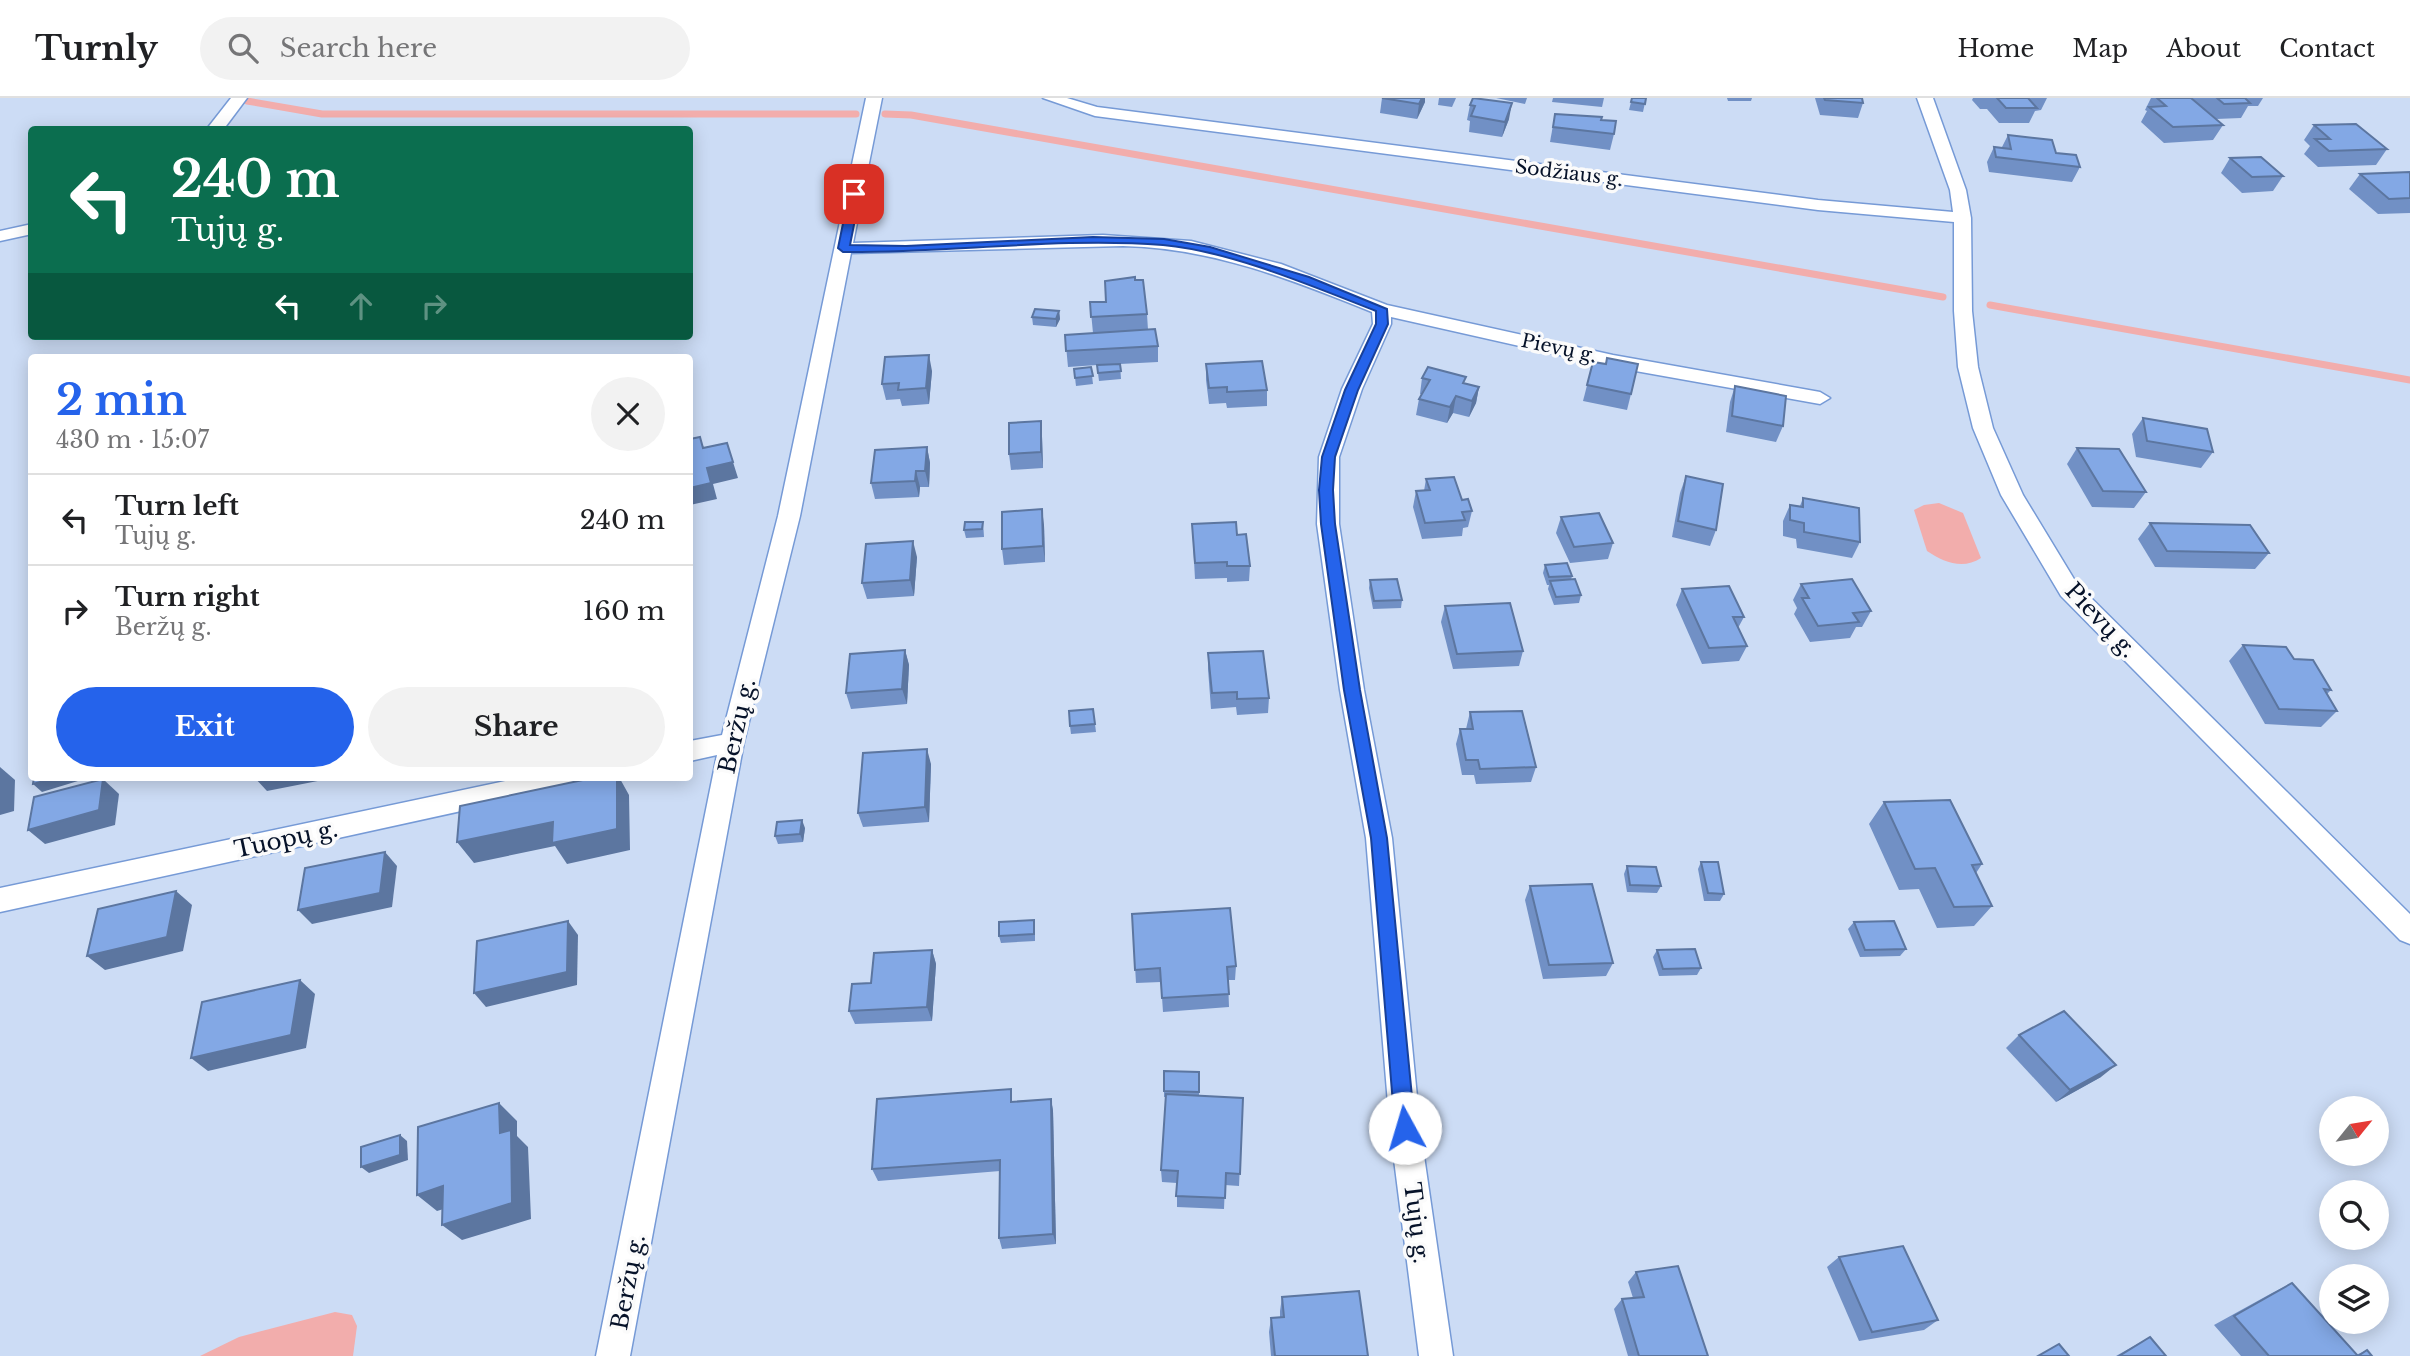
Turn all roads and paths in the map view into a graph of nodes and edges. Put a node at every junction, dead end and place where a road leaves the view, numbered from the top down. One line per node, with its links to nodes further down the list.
1 (239, 98): 5 (street)
2 (874, 98): 9 (street, Beržų g.)
3 (1051, 98): 6 (street, Sodžiaus g.)
4 (1925, 98): 6 (street)
5 (217, 126)
6 (1963, 218): 16 (street, Pievų g.)
7 (28, 230): 8 (street)
8 (0, 236)
9 (843, 248): 10 (street); 12 (street, Beržų g.)
10 (1381, 309): 11 (street, Pievų g.); 18 (street, Tujų g.)
11 (1820, 398)
12 (732, 742): 13 (street); 17 (street, Beržų g.)
13 (693, 750)
14 (552, 781): 15 (street, Tuopų g.)
15 (0, 900)
16 (2410, 932)
17 (613, 1356)
18 (1436, 1356)

